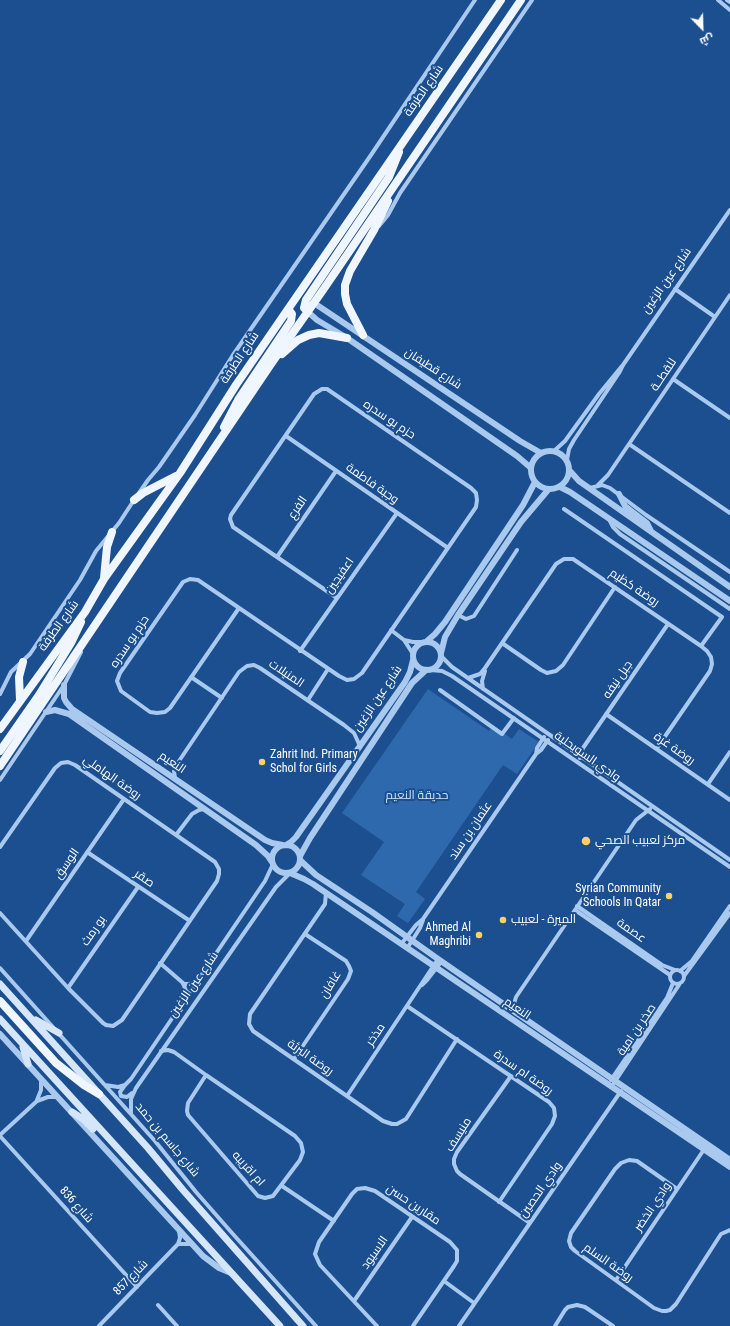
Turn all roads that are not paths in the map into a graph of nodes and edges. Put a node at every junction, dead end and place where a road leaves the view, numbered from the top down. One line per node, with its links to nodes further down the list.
1 (475, 0): 45 (street, شارع الطرفة)
2 (501, 0): 9 (main road, شارع الطرفة)
3 (532, 0): 12 (street)
4 (718, 0): 8 (street)
5 (727, 0): 7 (street)
6 (519, 2): 10 (main road)
7 (730, 2)
8 (730, 10)
9 (402, 143): 15 (main road); 16 (main road, شارع الطرفة)
10 (396, 184): 12 (main road); 17 (main road)
11 (730, 210): 13 (street, شارع عين الزغين)
12 (374, 230): 21 (main road)
13 (675, 289): 20 (street); 24 (street, شارع عين الزغين)
14 (730, 295): 20 (street, للقطــة)
15 (306, 299): 16 (main road); 17 (main road); 19 (main road)
16 (293, 301): 18 (main road, شارع الطرفة)
17 (314, 303): 19 (main road); 21 (street, شارع قطيفان)
18 (288, 309): 29 (main road); 36 (main road, شارع الطرفة)
19 (308, 312): 22 (street); 23 (main road)
20 (715, 316): 25 (street, للقطــة)
21 (363, 335): 31 (street, شارع قطيفان)
22 (347, 338): 23 (main road); 33 (street)
23 (271, 364): 29 (main road)
24 (623, 365): 30 (street, شارع عين الزغين); 32 (street, شارع عين الزغين)
25 (674, 379): 26 (street); 28 (street, للقطــة)
26 (730, 418)
27 (286, 436): 34 (street, وجبة فاطمة); 52 (street, حزم بو سدره); 54 (street, حزم بو سدره)
28 (629, 444): 37 (street, للقطــة); 48 (street)
29 (216, 446): 67 (main road)
30 (554, 451): 31 (street); 32 (street)
31 (542, 453): 33 (street)
32 (567, 460): 35 (street)
33 (531, 468): 38 (street)
34 (336, 471): 47 (street, وجبة فاطمة); 54 (street, الفرع)
35 (570, 471): 41 (street); 42 (street)
36 (180, 473): 45 (main road); 56 (main road, شارع الطرفة)
37 (608, 475): 39 (street, للقطــة); 40 (street, للقطــة)
38 (535, 482): 43 (street); 69 (street)
39 (596, 486): 40 (street); 42 (street)
40 (607, 486): 44 (street)
41 (560, 487): 43 (street); 49 (street)
42 (590, 488): 50 (street)
43 (548, 490): 64 (street)
44 (619, 494): 50 (street); 55 (street)
45 (134, 500): 51 (street, شارع الطرفة)
46 (564, 509): 71 (street)
47 (397, 513): 52 (street, وجبة فاطمة); 59 (street, اعفيجين)
48 (730, 513)
49 (609, 519): 60 (street); 62 (street)
50 (651, 531): 57 (street)
51 (112, 532): 56 (main road); 75 (street, شارع الطرفة)
52 (448, 548): 66 (street, حزم بو سدره)
53 (517, 550): 64 (street)
54 (277, 557): 59 (street, حزم بو سدره)
55 (730, 572)
56 (104, 580): 63 (main road, شارع الطرفة)
57 (730, 586)
58 (615, 587): 65 (street, روضة كظيم); 70 (street, روضة كظيم); 70 (street)
59 (337, 598): 72 (street, اعفيجين)
60 (730, 601)
61 (239, 608): 72 (street, حزم بو سدره); 79 (street, حزم بو سدره); 79 (street, حزم بو سدره)
62 (730, 609)
63 (85, 612): 86 (main road, شارع الطرفة); 99 (main road)
64 (458, 615): 73 (street)
65 (668, 624): 71 (street, روضة كظيم); 89 (street, جبل نيفه)
66 (391, 630): 68 (street); 77 (street, حزم بو سدره)
67 (87, 638): 81 (street); 106 (main road)
68 (404, 640): 69 (street); 74 (street)
69 (425, 642): 73 (street); 74 (street)
70 (502, 643): 76 (street, روضة كظيم)
71 (701, 646): 98 (street, روضة كظيم)
72 (300, 650): 77 (street, حزم بو سدره)
73 (441, 654): 78 (street); 80 (street, وادي السويحلية)
74 (413, 657): 78 (street); 96 (street, شارع عين الزغين)
75 (23, 662): 84 (street, شارع الطرفة); 86 (main road)
76 (485, 668): 80 (street, روضة كظيم); 82 (street)
77 (328, 669): 87 (street)
78 (428, 670): 90 (street, وادي السويحلية); 121 (street, شارع عين الزغين)
79 (191, 677): 85 (street)
80 (468, 678): 82 (street, وادي السويحلية)
81 (64, 685): 88 (street); 107 (street, النعيم)
82 (484, 689): 92 (street, وادي السويحلية)
83 (440, 690): 90 (street)
84 (0, 694)
85 (222, 698): 87 (street, المنيلات); 107 (street, المنيلات)
86 (20, 700): 91 (main road, شارع الطرفة)
87 (308, 700): 96 (street, المنيلات)
88 (46, 712): 108 (street); 111 (street, النعيم)
89 (606, 714): 97 (street, جبل نيفه); 98 (street, روضة غرة)
90 (514, 718): 94 (street, وادي السويحلية)
91 (0, 729)
92 (547, 733): 93 (street, وادي السويحلية); 94 (street, عثمان بن سند)
93 (551, 736): 95 (street, عثمان بن سند); 101 (street, وادي السويحلية)
94 (543, 738): 95 (street, وادي السويحلية); 102 (street, عثمان بن سند)
95 (547, 741): 102 (street, عثمان بن سند); 104 (street, وادي السويحلية)
96 (360, 746): 118 (street, شارع عين الزغين)
97 (583, 748): 101 (street, جبل نيفه); 103 (street, جبل نيفه)
98 (657, 748): 109 (street, روضة غرة)
99 (0, 751)
100 (730, 752): 109 (street)
101 (575, 753): 103 (street, وادي السويحلية); 104 (street, جبل نيفه)
102 (536, 754): 136 (street, عثمان بن سند)
103 (581, 757): 105 (street, جبل نيفه); 113 (street, وادي السويحلية)
104 (572, 758): 105 (street, وادي السويحلية)
105 (577, 762): 115 (street, وادي السويحلية)
106 (0, 766)
107 (175, 778): 118 (street, النعيم)
108 (0, 780)
109 (708, 784): 112 (street, روضة غرة)
110 (124, 799): 117 (street, روضة الهاملي); 119 (street, روضة الهاملي); 120 (street, الوسق)
111 (192, 800): 114 (street, النعيم); 116 (street)
112 (730, 800)
113 (652, 806): 115 (street); 122 (street, وادي السويحلية)
114 (204, 809): 116 (street); 123 (street, النعيم)
115 (648, 811): 124 (street, وادي السويحلية); 131 (street)
116 (192, 814): 117 (street)
117 (176, 835): 134 (street, روضة الهاملي)
118 (284, 845): 121 (street); 123 (street)
119 (0, 847)
120 (87, 852): 126 (street, صقر); 137 (street, الوسق)
121 (301, 858): 125 (street); 136 (street, النعيم)
122 (730, 860)
123 (272, 863): 125 (street); 149 (street, شارع عين الزغين)
124 (730, 867)
125 (289, 873): 127 (street, النعيم); 162 (street, شارع عين الزغين)
126 (138, 887): 134 (street, صقر); 153 (street, بو رمث)
127 (326, 893): 128 (street, النعيم); 129 (street, روضة البرثة)
128 (336, 900): 129 (street); 138 (street, النعيم)
129 (325, 904): 135 (street, روضة البرثة)
130 (730, 906): 145 (street)
131 (576, 908): 144 (street, عصمة); 146 (street, عصمة); 157 (street)
132 (0, 913): 137 (street, روضة الهاملي)
133 (730, 913): 147 (street)
134 (190, 921): 141 (street, روضة الهاملي)
135 (305, 934): 167 (street, غافان); 167 (street, روضة البرثة)
136 (410, 940): 138 (street, عثمان بن سند); 139 (street, عثمان بن سند); 140 (street, النعيم)
137 (26, 941): 153 (street, روضة الهاملي)
138 (402, 943): 139 (street, النعيم)
139 (408, 948): 142 (street, النعيم)
140 (440, 961): 142 (street, مذخر); 157 (street, النعيم)
141 (160, 963): 148 (street); 153 (street, روضة الهاملي)
142 (435, 966): 156 (street, مذخر); 172 (street, النعيم)
143 (0, 968): 160 (street, شارع جاسم بن حمد)
144 (675, 970): 145 (street); 146 (street)
145 (680, 971): 147 (street)
146 (670, 975): 150 (street)
147 (684, 976): 152 (street)
148 (183, 983): 149 (street); 154 (street)
149 (197, 983): 154 (street, شارع عين الزغين)
150 (673, 983): 152 (street); 172 (street, صخر بن امية)
151 (0, 984): 158 (main road, شارع جاسم بن حمد)
152 (679, 985): 172 (street, صخر بن امية)
153 (68, 988)
154 (188, 996): 174 (street, شارع عين الزغين)
155 (0, 1002): 177 (main road)
156 (407, 1006): 163 (street, روضة ام سدرة); 178 (street, مذخر)
157 (517, 1014): 172 (street, النعيم)
158 (32, 1018): 160 (main road); 177 (main road, شارع جاسم بن حمد)
159 (0, 1019): 164 (main road)
160 (59, 1033): 173 (street, شارع جاسم بن حمد)
161 (0, 1034): 168 (street)
162 (169, 1040): 165 (street, شارع عين الزغين); 166 (street)
163 (457, 1040): 170 (street, روضة ام سدرة); 178 (street, روضة البرثة)
164 (23, 1044): 168 (main road); 184 (main road)
165 (161, 1051): 166 (street); 176 (street, شارع عين الزغين)
166 (174, 1052): 169 (street, ام اقريبه)
167 (294, 1059): 178 (street, روضة البرثة)
168 (28, 1064): 171 (street)
169 (206, 1075): 188 (street, ام اقريبه); 188 (street, ام اقريبه)
170 (510, 1076): 190 (street, منيسف); 190 (street, روضة ام سدرة)
171 (41, 1079): 179 (street); 180 (street)
172 (611, 1083): 175 (street, النعيم)
173 (105, 1085): 174 (street); 182 (street, شارع جاسم بن حمد)
174 (125, 1085): 176 (street)
175 (622, 1090): 185 (street, النعيم); 193 (street, وادي الحصين)
176 (133, 1092): 182 (street, شارع عين الزغين)
177 (99, 1094): 208 (main road, شارع جاسم بن حمد)
178 (347, 1096)
179 (59, 1098): 180 (street); 181 (street)
180 (37, 1101): 183 (street)
181 (72, 1112): 184 (main road); 194 (street)
182 (131, 1115): 209 (street, شارع جاسم بن حمد)
183 (0, 1136): 201 (street, شارع 836)
184 (107, 1138): 198 (main road)
185 (706, 1147): 186 (street, النعيم); 189 (street, وادي الخضر)
186 (727, 1158): 187 (street, النعيم)
187 (730, 1167)
188 (282, 1186): 192 (street)
189 (677, 1189): 199 (street, وادي الخضر); 199 (street, روضة السلم)
190 (499, 1202): 193 (street, منيسف)
191 (412, 1217): 192 (street, مقارين حسن); 200 (street, مقارين حسن); 202 (street, الاسيود)
192 (334, 1221): 202 (street, مقارين حسن)
193 (530, 1223): 203 (street, وادي الحصين)
194 (178, 1229): 196 (street); 197 (street)
195 (730, 1230): 199 (street, روضة السلم)
196 (178, 1244): 197 (street); 201 (street, شارع 857)
197 (192, 1244): 198 (street)
198 (231, 1273): 207 (main road)
199 (616, 1280)
200 (444, 1281): 203 (street); 211 (street, مقارين حسن)
201 (137, 1287): 205 (street, شارع 857)
202 (354, 1301): 210 (street, مقارين حسن)
203 (474, 1303): 212 (street, وادي الحصين)
204 (158, 1305): 206 (street)
205 (99, 1326)
206 (177, 1326)
207 (280, 1326)
208 (302, 1326)
209 (316, 1326)
210 (377, 1326)
211 (413, 1326)
212 (458, 1326)
213 (555, 1326): 214 (street)
214 (613, 1326)

